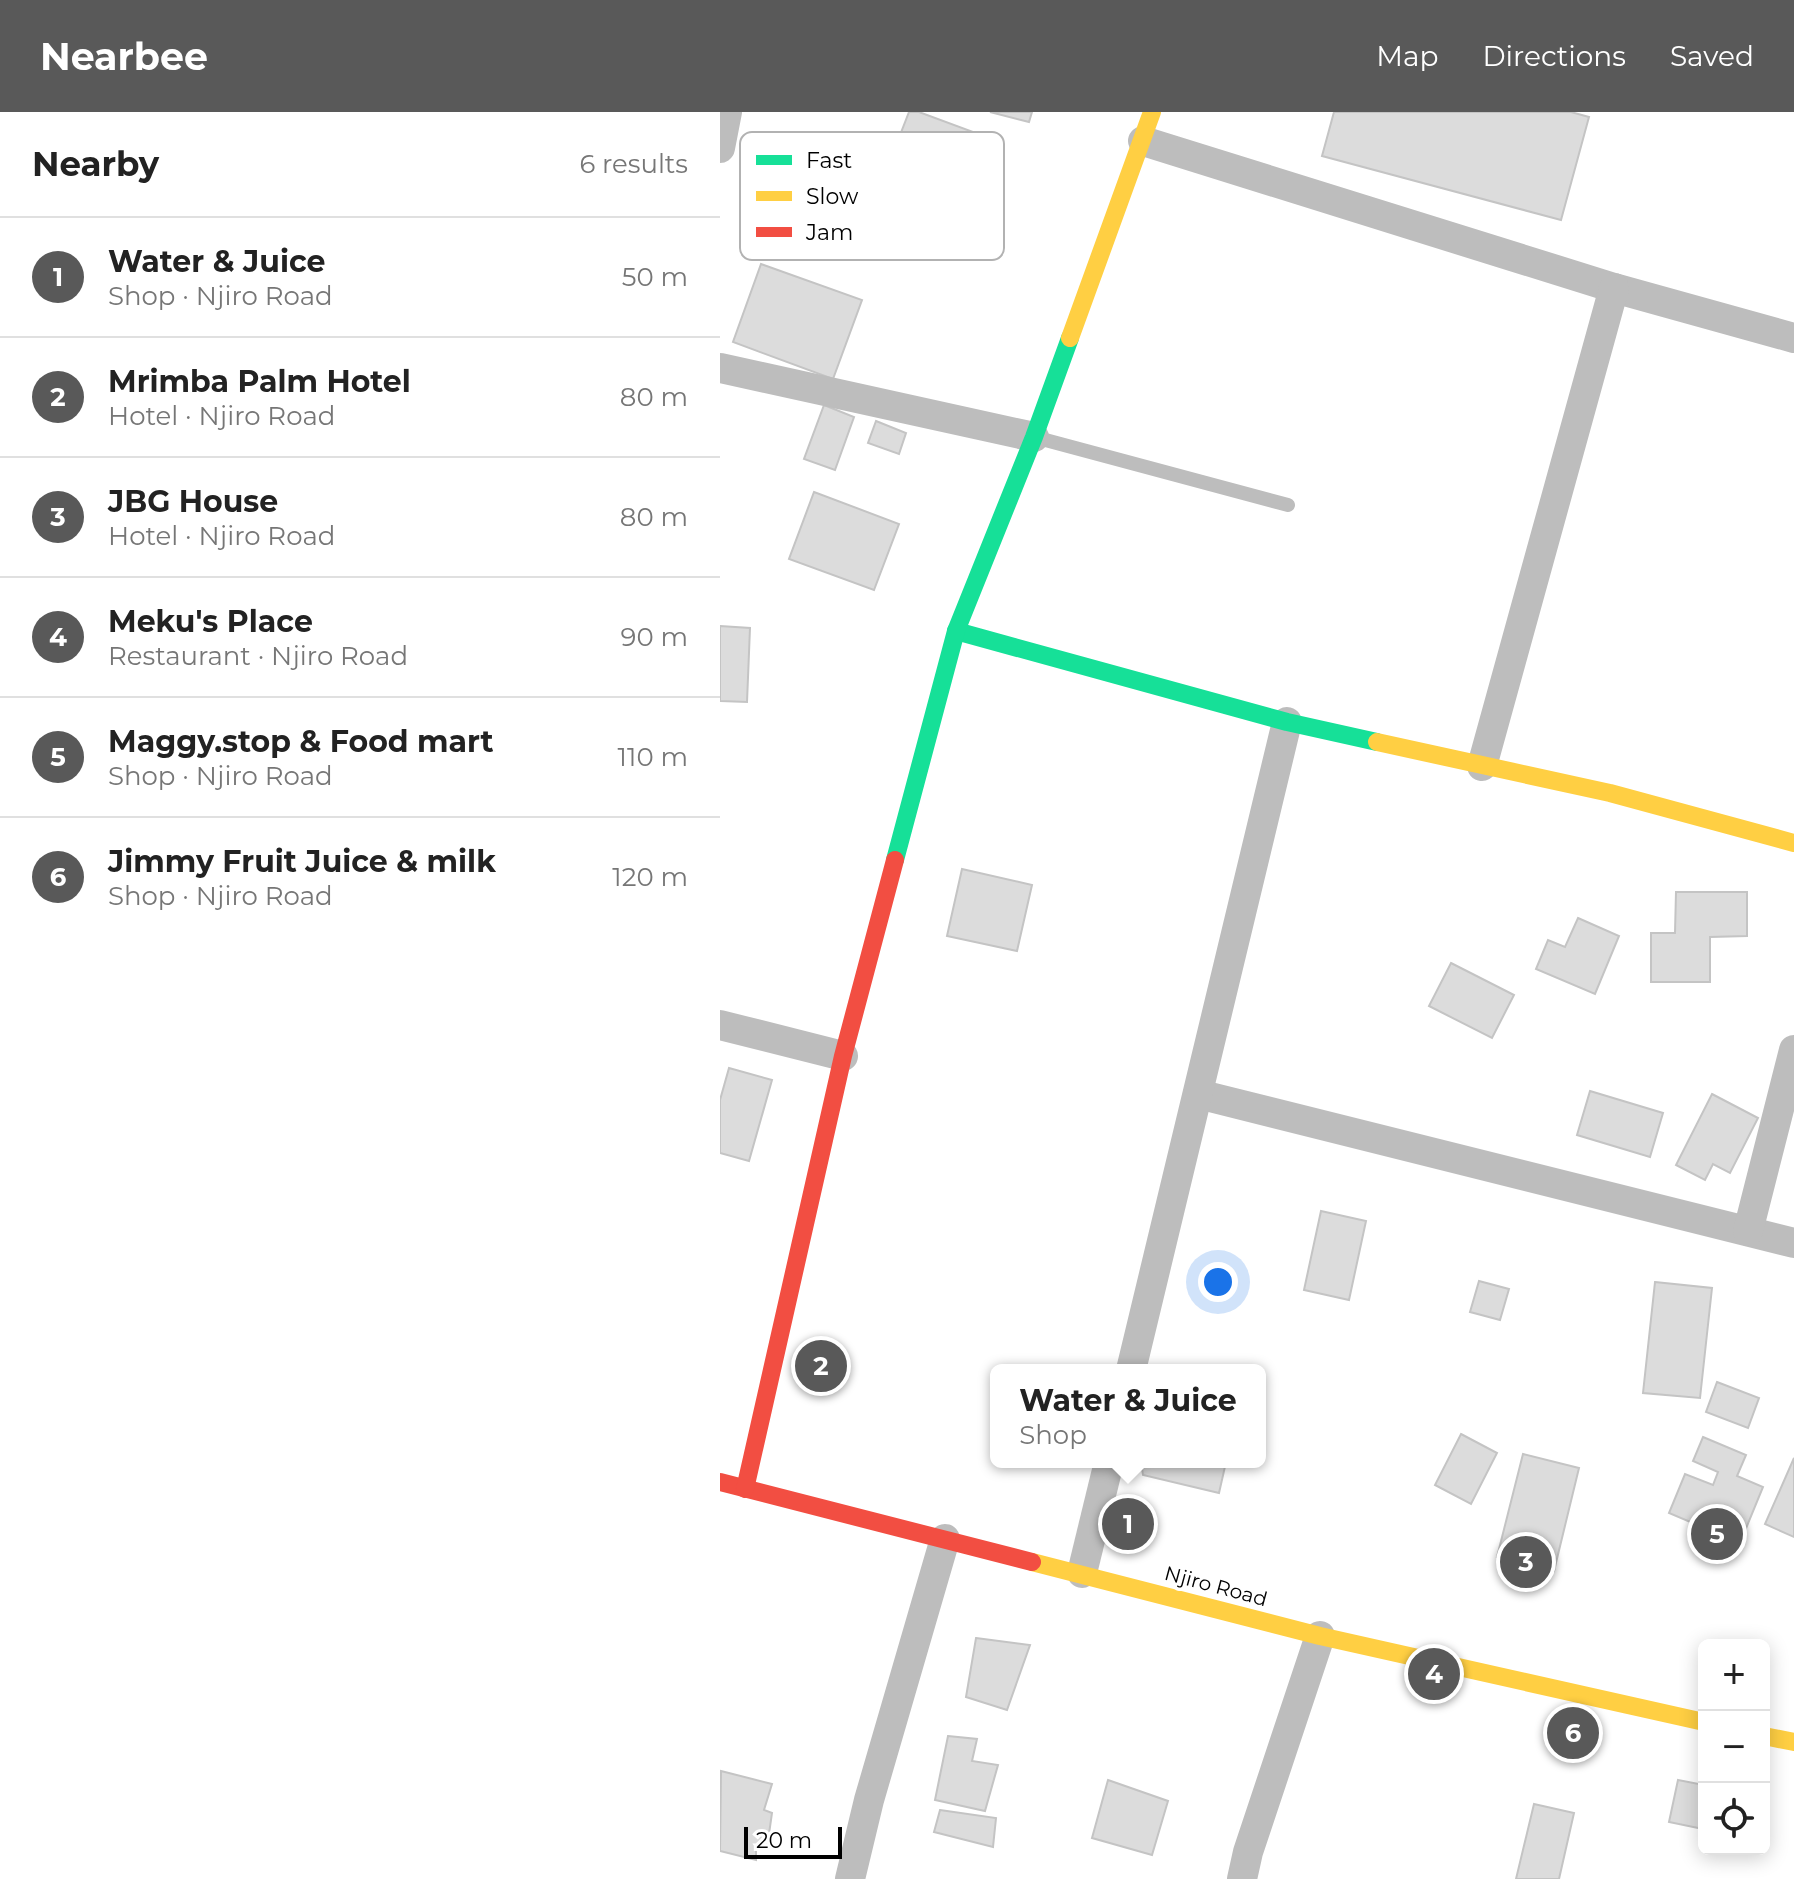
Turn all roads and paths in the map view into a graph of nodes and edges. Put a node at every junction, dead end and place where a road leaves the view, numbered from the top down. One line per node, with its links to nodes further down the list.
1 (727, 112): 4 (street)
2 (1152, 112): 3 (street)
3 (1143, 141): 5 (street); 8 (street)
4 (720, 148)
5 (1614, 288): 6 (street); 12 (street)
6 (1794, 338)
7 (720, 368): 8 (street)
8 (1034, 437): 9 (lane); 10 (street)
9 (1288, 505)
10 (956, 631): 11 (street); 16 (street)
11 (1287, 722): 12 (street); 17 (street)
12 (1482, 766): 13 (street)
13 (1794, 843)
14 (720, 1025): 16 (street)
15 (1794, 1050): 18 (street)
16 (843, 1056): 23 (street)
17 (1198, 1094): 18 (street); 20 (street)
18 (1748, 1231): 19 (street)
19 (1794, 1243)
20 (1132, 1364)
21 (1108, 1468): 25 (street)
22 (720, 1482): 23 (street, Njiro Road)
23 (745, 1489): 24 (street, Njiro Road)
24 (945, 1539): 25 (street, Njiro Road); 30 (street)
25 (1082, 1573): 26 (street, Njiro Road)
26 (1320, 1636): 27 (street, Njiro Road); 31 (street)
27 (1698, 1721)
28 (1770, 1737): 29 (street)
29 (1794, 1742)
30 (850, 1879)
31 (1242, 1879)

